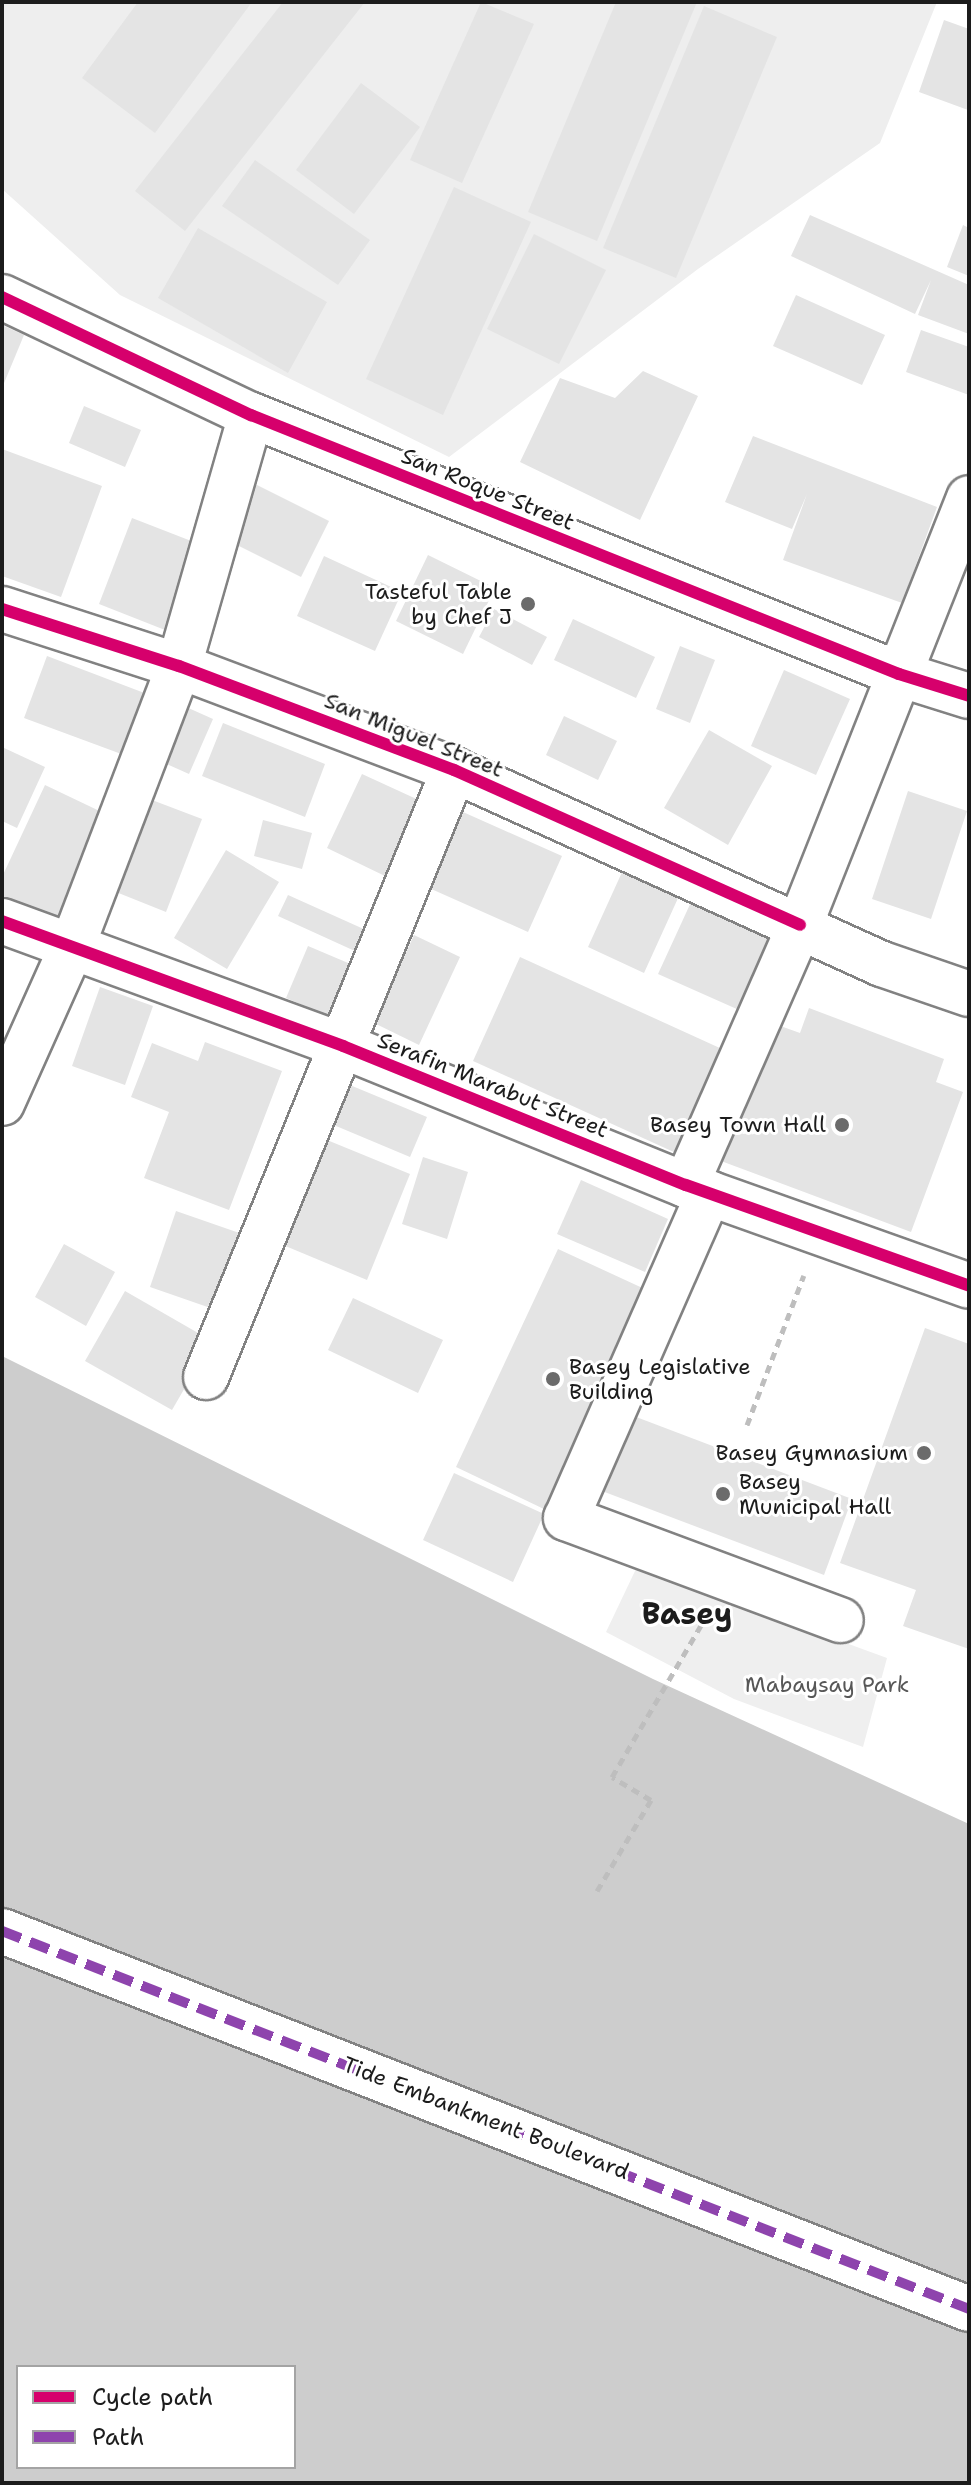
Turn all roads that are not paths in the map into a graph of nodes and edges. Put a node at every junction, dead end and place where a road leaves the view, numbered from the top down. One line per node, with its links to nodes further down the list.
1 (2, 297): 2 (street, San Roque Street)
2 (251, 415): 5 (street); 6 (street, San Roque Street)
3 (969, 498): 6 (street)
4 (2, 609): 5 (street, San Miguel Street)
5 (179, 666): 8 (street, San Miguel Street); 11 (street)
6 (899, 674): 7 (street, San Roque Street); 10 (street)
7 (969, 696)
8 (454, 770): 10 (street, San Miguel Street); 13 (street)
9 (2, 921): 11 (street, Serafin Marabut Street)
10 (800, 925): 12 (street, San Miguel Street); 15 (street)
11 (73, 944): 13 (street, Serafin Marabut Street); 14 (street)
12 (969, 994)
13 (343, 1046): 15 (street, Serafin Marabut Street); 17 (street)
14 (2, 1103)
15 (698, 1189): 16 (street, Serafin Marabut Street); 18 (street)
16 (969, 1286)
17 (206, 1377)
18 (841, 1620)
19 (2, 1931): 20 (street, Tide Embankment Boulevard)
20 (969, 2309)

